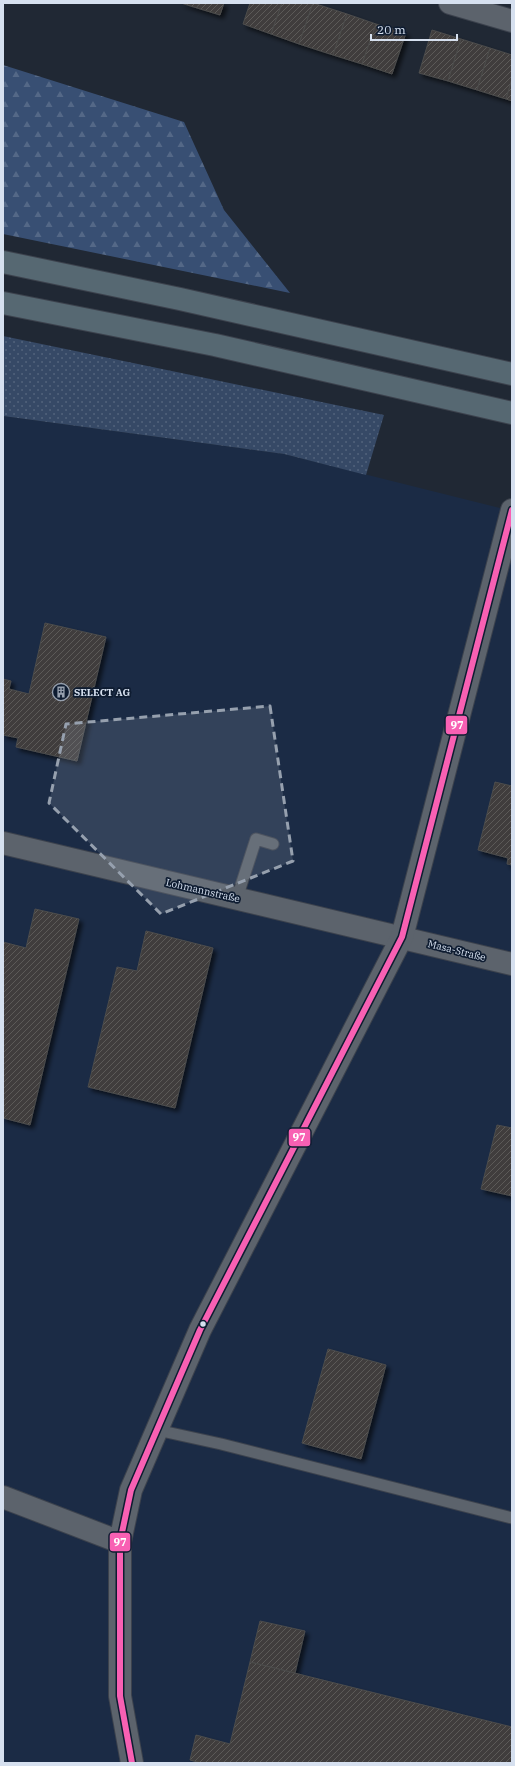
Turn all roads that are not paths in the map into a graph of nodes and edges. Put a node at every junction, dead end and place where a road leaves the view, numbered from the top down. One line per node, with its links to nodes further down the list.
1 (450, 3): 2 (street)
2 (512, 21)
3 (3, 262): 5 (highway)
4 (3, 303): 6 (highway)
5 (512, 374)
6 (512, 413)
7 (511, 516): 11 (street)
8 (3, 843): 10 (street, Lohmannstraße)
9 (273, 844): 10 (lane)
10 (237, 898): 11 (street, Lohmannstraße)
11 (402, 937): 12 (street, Masa-Straße); 13 (street)
12 (512, 964)
13 (157, 1430): 15 (lane); 16 (street)
14 (3, 1496): 16 (street)
15 (512, 1518)
16 (120, 1542): 17 (street)
17 (132, 1763)

